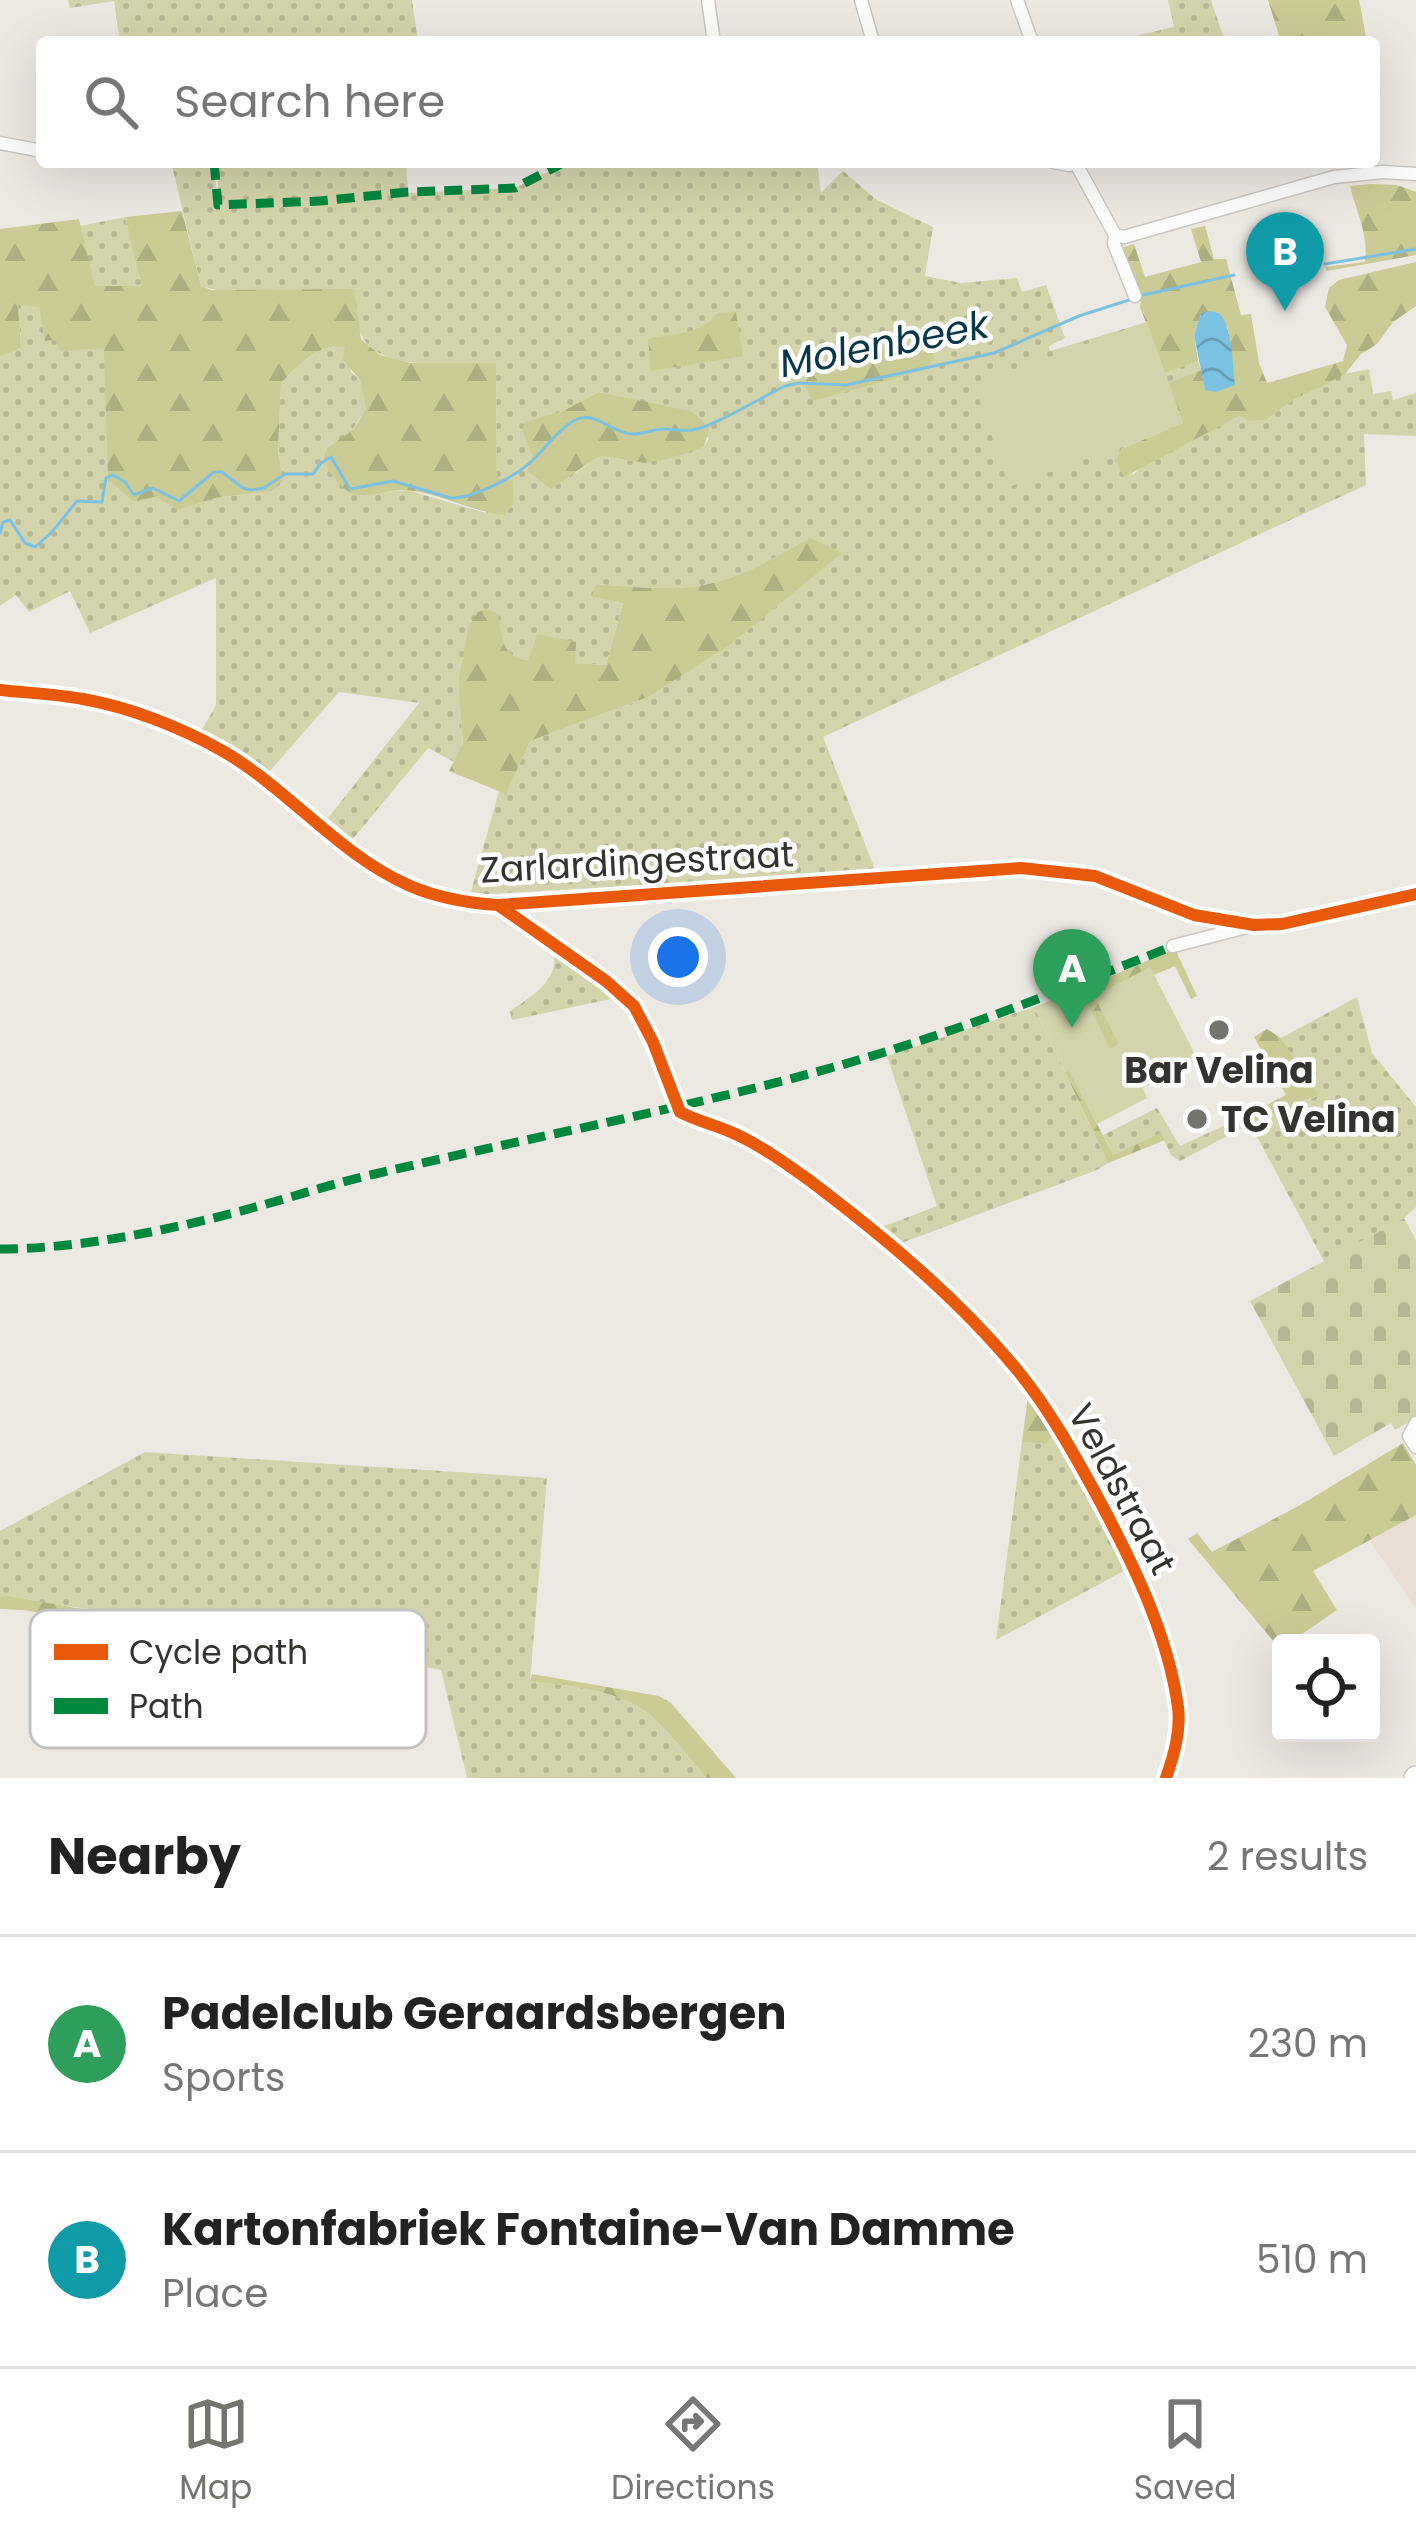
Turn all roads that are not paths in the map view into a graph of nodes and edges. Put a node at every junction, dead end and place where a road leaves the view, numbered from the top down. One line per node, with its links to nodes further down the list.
1 (708, 0): 4 (street)
2 (861, 0): 5 (street)
3 (1018, 0): 6 (street)
4 (712, 36)
5 (871, 36)
6 (1030, 36)
7 (0, 143): 8 (street)
8 (36, 150)
9 (1078, 168): 11 (street)
10 (1416, 174): 11 (street)
11 (1115, 235): 12 (street)
12 (1135, 296)
13 (0, 690): 15 (street, Zarlardingestraat)
14 (1416, 894): 16 (street, Zarlardingestraat)
15 (498, 905): 16 (street, Zarlardingestraat); 20 (street, Veldstraat)
16 (1254, 925): 17 (street)
17 (1173, 946)
18 (1416, 1423): 19 (street)
19 (1416, 1447)
20 (1166, 1778)

